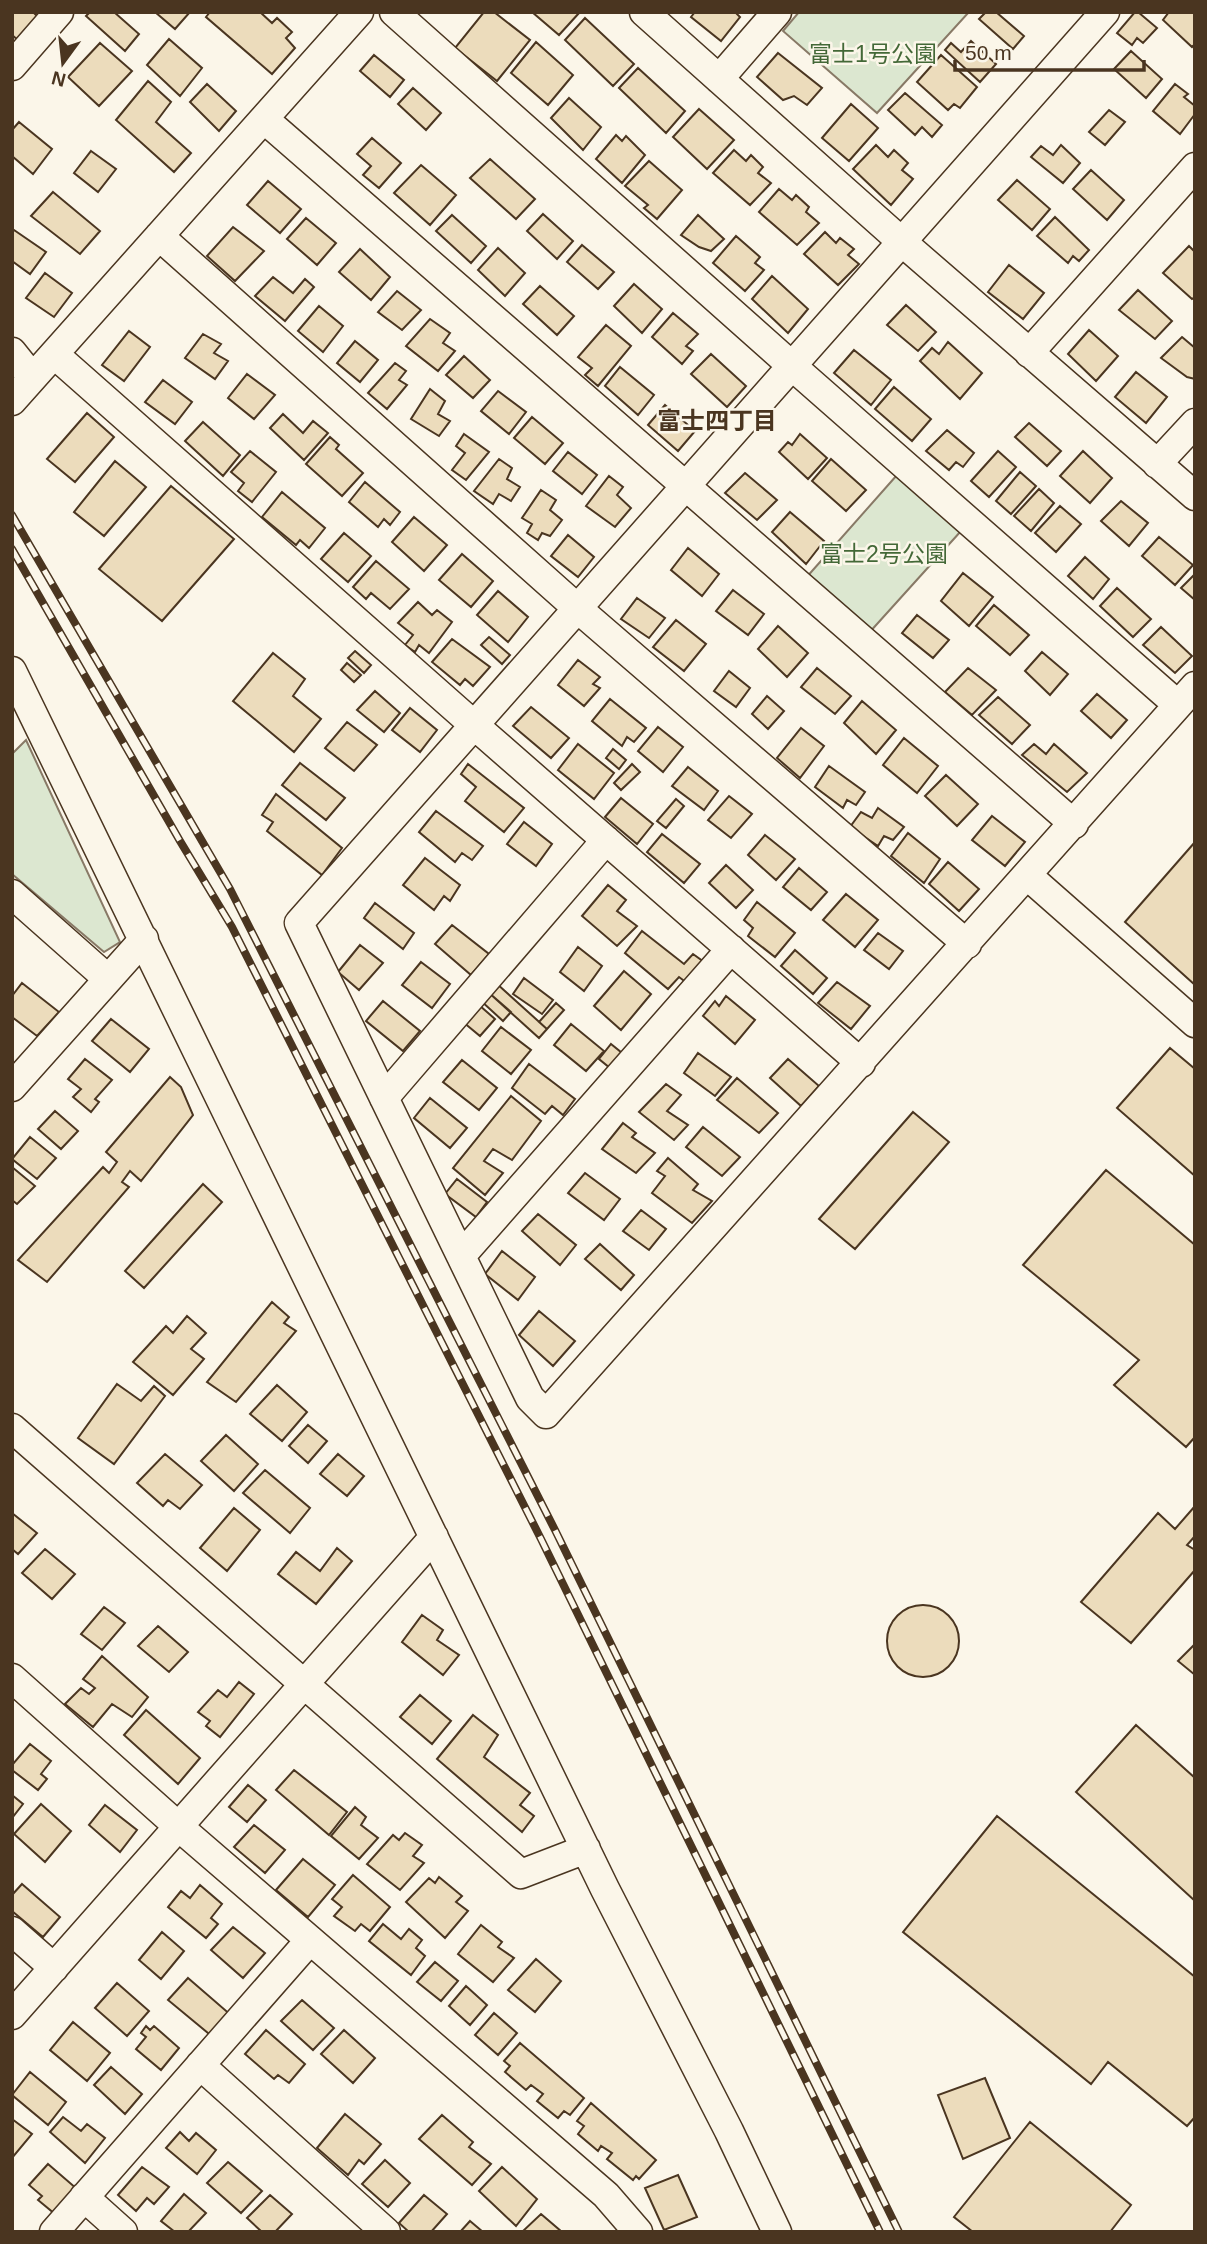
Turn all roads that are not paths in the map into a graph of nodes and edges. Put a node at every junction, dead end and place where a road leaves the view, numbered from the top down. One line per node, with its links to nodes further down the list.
1 (59, 12): 7 (street)
2 (394, 12): 16 (street)
3 (643, 12): 8 (street)
4 (777, 12): 8 (street)
5 (1105, 12): 12 (street)
6 (353, 14): 9 (street)
7 (12, 66)
8 (719, 79): 12 (street)
9 (264, 118): 11 (street); 21 (street)
10 (1195, 167): 14 (street)
11 (159, 236): 15 (street); 23 (street)
12 (902, 242): 14 (street); 16 (street)
13 (12, 352): 17 (street)
14 (1029, 352): 20 (street)
15 (54, 354): 17 (street); 26 (street)
16 (792, 366): 21 (street); 25 (street)
17 (32, 377): 18 (street)
18 (12, 401)
19 (1195, 423): 20 (street)
20 (1157, 464): 22 (street)
21 (685, 486): 23 (street); 27 (street)
22 (1195, 496)
23 (577, 608): 26 (street); 32 (street)
24 (12, 671): 31 (street)
25 (1186, 696): 27 (street)
26 (474, 725): 28 (street); 38 (street)
27 (1074, 824): 29 (street)
28 (606, 840): 33 (street); 38 (street)
29 (1028, 876): 32 (street); 35 (street)
30 (12, 894): 34 (street)
31 (144, 939): 34 (street); 41 (street)
32 (967, 944): 36 (street)
33 (731, 949): 36 (street); 39 (street)
34 (108, 979): 37 (street)
35 (1195, 1023)
36 (861, 1063): 39 (street)
37 (12, 1087)
38 (384, 1098): 39 (street)
39 (461, 1256)
40 (12, 1428): 43 (street)
41 (434, 1537): 43 (street); 45 (street)
42 (12, 1678): 44 (street)
43 (305, 1686): 44 (street); 45 (street)
44 (179, 1827): 47 (street); 48 (street)
45 (586, 1849): 56 (street)
46 (12, 1931): 48 (street)
47 (310, 1940): 50 (street); 55 (street)
48 (54, 1968): 49 (street)
49 (12, 2015)
50 (200, 2065): 51 (street); 54 (street)
51 (84, 2197): 52 (street); 53 (street)
52 (54, 2232)
53 (123, 2232)
54 (386, 2232)
55 (638, 2232)
56 (777, 2232)

